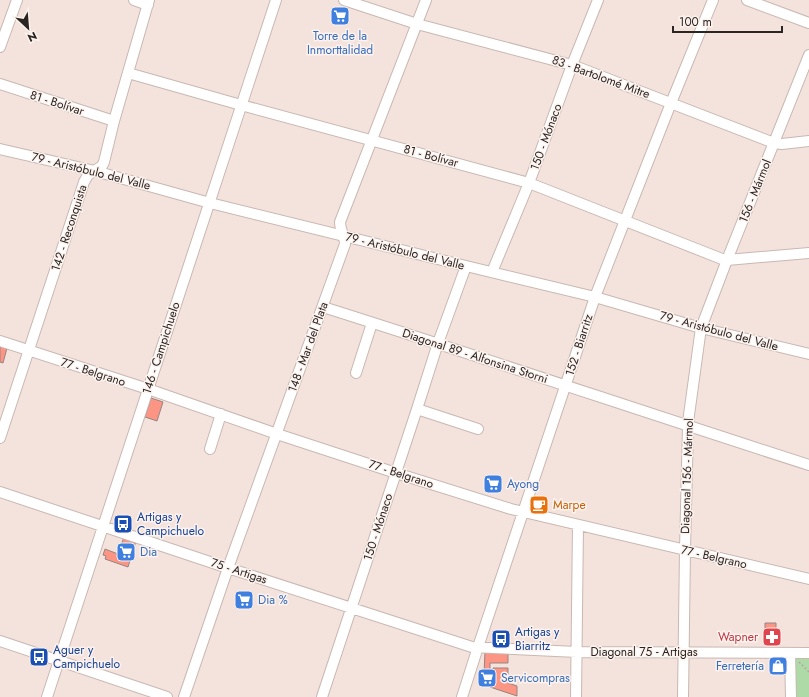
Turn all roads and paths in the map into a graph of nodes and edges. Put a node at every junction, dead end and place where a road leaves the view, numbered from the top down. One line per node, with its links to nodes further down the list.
1 (17, 0): 12 (street)
2 (134, 0): 9 (street)
3 (276, 0): 18 (street, 146 - Campichuelo)
4 (344, 0): 11 (street, 83 - Bartolomé Mitre)
5 (426, 0): 11 (street, 148 - Mar del Plata)
6 (598, 0): 14 (street, 150 - Mónaco)
7 (713, 0): 17 (street, 152 - Biarritz)
8 (748, 0): 10 (street)
9 (148, 2): 15 (street, 142 - Reconquista)
10 (809, 23)
11 (417, 24): 14 (street, 83 - Bartolomé Mitre); 20 (street, 148 - Mar del Plata)
12 (0, 47)
13 (809, 55): 22 (street, 156 - Mármol)
14 (572, 65): 17 (street, 83 - Bartolomé Mitre); 25 (street, 150 - Mónaco)
15 (128, 73): 18 (street, 81 - Bolívar); 19 (street, 142 - Reconquista)
16 (0, 84): 19 (street, 81 - Bolívar)
17 (671, 103): 22 (street, 83 - Bartolomé Mitre); 27 (street, 152 - Biarritz)
18 (241, 105): 20 (street, 81 - Bolívar); 26 (street, 146 - Campichuelo)
19 (114, 121): 24 (street, 142 - Reconquista)
20 (372, 140): 25 (street, 81 - Bolívar); 28 (street, 148 - Mar del Plata)
21 (809, 141): 22 (street, 83 - Bartolomé Mitre)
22 (774, 143): 30 (street, 156 - Mármol)
23 (0, 149): 24 (street, 79 - Aristóbulo del Valle)
24 (95, 171): 26 (street, 79 - Aristóbulo del Valle); 39 (street, 142 - Reconquista)
25 (529, 183): 27 (street, 81 - Bolívar); 32 (street, 150 - Mónaco)
26 (210, 203): 28 (street, 79 - Aristóbulo del Valle); 43 (street, 146 - Campichuelo)
27 (625, 220): 30 (street, 81 - Bolívar); 33 (street, 152 - Biarritz)
28 (343, 235): 31 (street, 79 - Aristóbulo del Valle); 34 (street, 148 - Mar del Plata)
29 (809, 253): 30 (street)
30 (727, 260): 36 (street, 156 - Mármol)
31 (466, 266): 32 (street, 79 - Aristóbulo del Valle); 38 (street, 150 - Mónaco)
32 (492, 272): 33 (street, 79 - Aristóbulo del Valle)
33 (595, 296): 36 (street, 79 - Aristóbulo del Valle); 42 (street, 152 - Biarritz)
34 (323, 307): 35 (street, Diagonal 89 - Alfonsina Storni); 48 (street, 148 - Mar del Plata)
35 (372, 322): 38 (street, Diagonal 89 - Alfonsina Storni); 41 (street)
36 (701, 328): 40 (street, 79 - Aristóbulo del Valle); 46 (street, Diagonal 156 - Mármol)
37 (0, 342): 39 (street, 77 - Belgrano)
38 (438, 343): 42 (street, Diagonal 89 - Alfonsina Storni); 44 (street, 150 - Mónaco)
39 (29, 351): 43 (street, 77 - Belgrano); 49 (street, 142 - Reconquista)
40 (809, 354)
41 (356, 373)
42 (566, 385): 46 (street, Diagonal 89 - Alfonsina Storni); 54 (street, 152 - Biarritz)
43 (148, 389): 45 (street, 77 - Belgrano); 56 (street, 146 - Campichuelo)
44 (417, 409): 47 (street); 52 (street, 150 - Mónaco)
45 (221, 414): 48 (street, 77 - Belgrano); 50 (street)
46 (688, 426): 51 (street, Diagonal 89 - Alfonsina Storni); 57 (street, Diagonal 156 - Mármol)
47 (478, 429)
48 (277, 434): 52 (street, 77 - Belgrano); 58 (street, 148 - Mar del Plata)
49 (0, 438)
50 (210, 449)
51 (809, 465)
52 (396, 473): 54 (street, 77 - Belgrano); 60 (street, 150 - Mónaco)
53 (0, 492): 56 (street, 75 - Artigas)
54 (524, 513): 55 (street, 77 - Belgrano); 62 (street, 152 - Biarritz)
55 (578, 525): 57 (street, 77 - Belgrano); 63 (street)
56 (104, 526): 58 (street, 75 - Artigas); 67 (street, 146 - Campichuelo)
57 (685, 550): 59 (street, 77 - Belgrano); 64 (street, Diagonal 156 - Mármol)
58 (228, 568): 60 (street, 75 - Artigas); 70 (street, 148 - Mar del Plata)
59 (809, 579)
60 (352, 608): 62 (street, 75 - Artigas); 71 (street, 150 - Mónaco)
61 (0, 641): 67 (street)
62 (478, 647): 63 (street, Diagonal 75 - Artigas); 72 (street, 152 - Biarritz)
63 (577, 652): 64 (street, Diagonal 75 - Artigas); 73 (street)
64 (683, 652): 65 (street, Diagonal 75 - Artigas); 74 (street, Diagonal 156 - Mármol)
65 (790, 653): 66 (street, Diagonal 75 - Artigas); 75 (street)
66 (809, 653)
67 (59, 661): 68 (street, 146 - Campichuelo); 69 (street)
68 (47, 697)
69 (167, 697)
70 (184, 697)
71 (322, 697)
72 (462, 697)
73 (576, 697)
74 (683, 697)
75 (791, 697)

